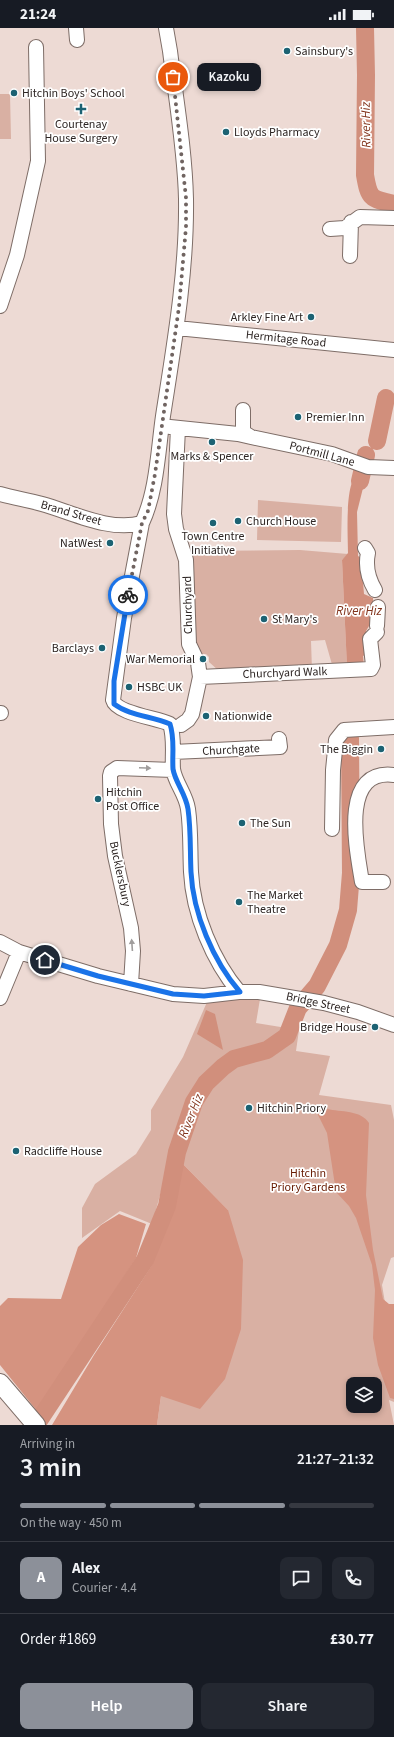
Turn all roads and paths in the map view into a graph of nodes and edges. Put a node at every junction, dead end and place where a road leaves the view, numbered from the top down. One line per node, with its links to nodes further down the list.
1 (166, 28): 9 (street)
2 (36, 47): 7 (street)
3 (394, 218): 4 (street)
4 (351, 222): 5 (street); 6 (street)
5 (330, 229)
6 (350, 256)
7 (6, 268): 8 (street)
8 (0, 306)
9 (177, 328): 10 (street, Hermitage Road); 12 (street)
10 (394, 350)
11 (243, 410): 14 (street)
12 (162, 426): 13 (street, Portmill Lane); 16 (street)
13 (178, 428): 14 (street, Portmill Lane); 17 (street, Churchyard)
14 (251, 437): 15 (street, Portmill Lane)
15 (394, 468)
16 (155, 474): 17 (street); 19 (street)
17 (176, 479): 21 (street, Churchyard)
18 (0, 494): 19 (street, Brand Street)
19 (142, 523): 25 (street)
20 (366, 548): 21 (street, Churchyard Walk)
21 (200, 677): 22 (street, Churchyard)
22 (181, 725)
23 (394, 727): 28 (street)
24 (280, 739): 25 (street, Churchgate)
25 (173, 752): 26 (street)
26 (173, 770): 32 (street, Bucklersbury, one-way to 26); 33 (street)
27 (394, 776): 29 (street)
28 (332, 829)
29 (383, 882)
30 (0, 942): 31 (street, Bridge Street)
31 (19, 952): 32 (street, Bridge Street); 34 (street)
32 (131, 984): 33 (street, Bridge Street)
33 (240, 992): 35 (street, Bridge Street)
34 (0, 998)
35 (394, 1025)
36 (0, 1383): 38 (main road)
37 (0, 1391): 38 (main road)
38 (20, 1407): 39 (main road)
39 (36, 1425)

